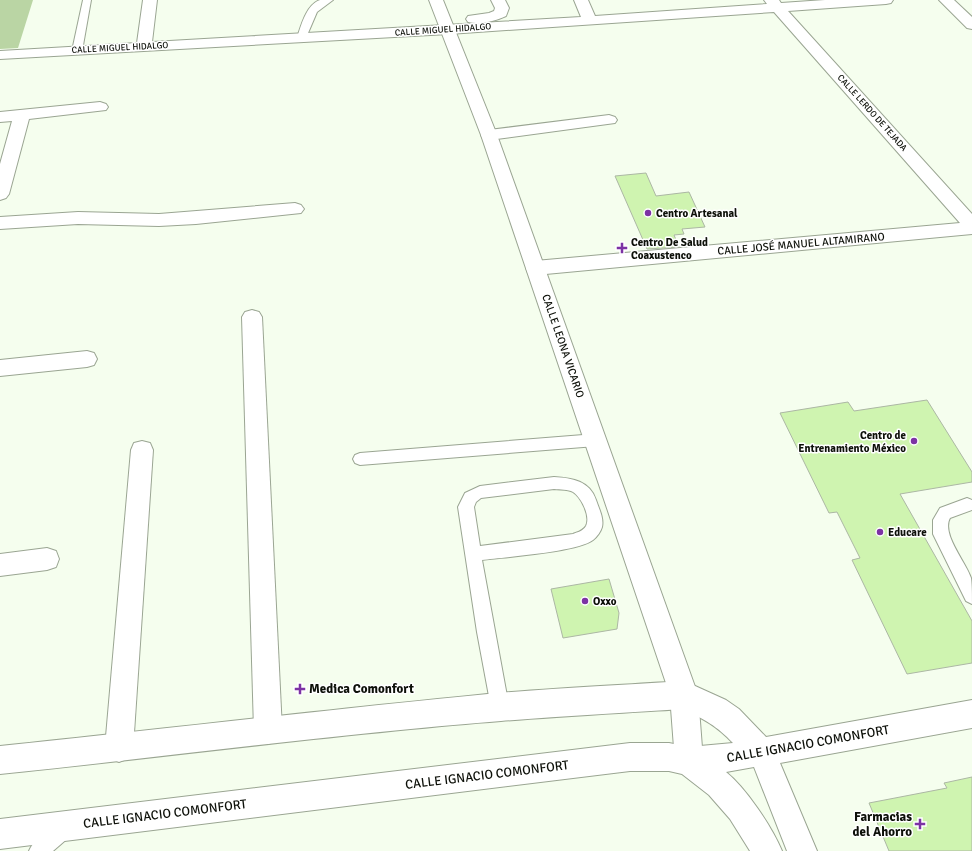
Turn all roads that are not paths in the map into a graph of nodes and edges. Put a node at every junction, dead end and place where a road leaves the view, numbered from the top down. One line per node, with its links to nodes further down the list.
1 (87, 0): 15 (lane)
2 (150, 0): 14 (street)
3 (329, 0): 13 (lane)
4 (436, 0): 12 (street, CALLE LEONA VICARIO)
5 (498, 0): 12 (street)
6 (581, 0): 10 (street)
7 (886, 0): 9 (street, CALLE MIGUEL HIDALGO)
8 (946, 0): 11 (street)
9 (774, 3): 10 (street, CALLE MIGUEL HIDALGO); 25 (street, CALLE LERDO DE TEJADA)
10 (590, 20): 12 (street, CALLE MIGUEL HIDALGO)
11 (972, 25)
12 (447, 26): 13 (street, CALLE MIGUEL HIDALGO); 21 (street, CALLE LEONA VICARIO)
13 (302, 38): 14 (street, CALLE MIGUEL HIDALGO)
14 (144, 47): 15 (street, CALLE MIGUEL HIDALGO)
15 (77, 51): 16 (street, CALLE MIGUEL HIDALGO)
16 (0, 55)
17 (100, 107): 18 (street)
18 (22, 115): 19 (street); 22 (street)
19 (0, 117)
20 (609, 120): 21 (street)
21 (489, 135): 26 (street, CALLE LEONA VICARIO)
22 (0, 194)
23 (295, 209): 24 (street)
24 (0, 223)
25 (972, 227): 26 (street, CALLE JOSÉ MANUEL ALTAMIRANO)
26 (535, 268): 30 (street, CALLE LEONA VICARIO)
27 (252, 317): 41 (street)
28 (87, 359): 29 (street)
29 (0, 368)
30 (596, 440): 32 (lane); 38 (street, CALLE LEONA VICARIO)
31 (142, 450): 42 (street)
32 (360, 459)
33 (967, 504): 37 (lane)
34 (473, 554): 34 (lane); 39 (lane)
35 (47, 559): 36 (street)
36 (0, 565)
37 (972, 596)
38 (684, 695): 39 (street); 43 (street); 45 (street, CALLE LEONA VICARIO)
39 (500, 707): 41 (street)
40 (972, 714): 43 (street, CALLE IGNACIO COMONFORT)
41 (268, 730): 42 (street)
42 (119, 748): 44 (street)
43 (762, 753): 45 (street, CALLE IGNACIO COMONFORT); 50 (street)
44 (0, 760)
45 (690, 761): 46 (street, CALLE IGNACIO COMONFORT); 49 (street)
46 (67, 826): 47 (street, CALLE IGNACIO COMONFORT); 48 (lane)
47 (0, 834)
48 (39, 851)
49 (767, 851)
50 (802, 851)

